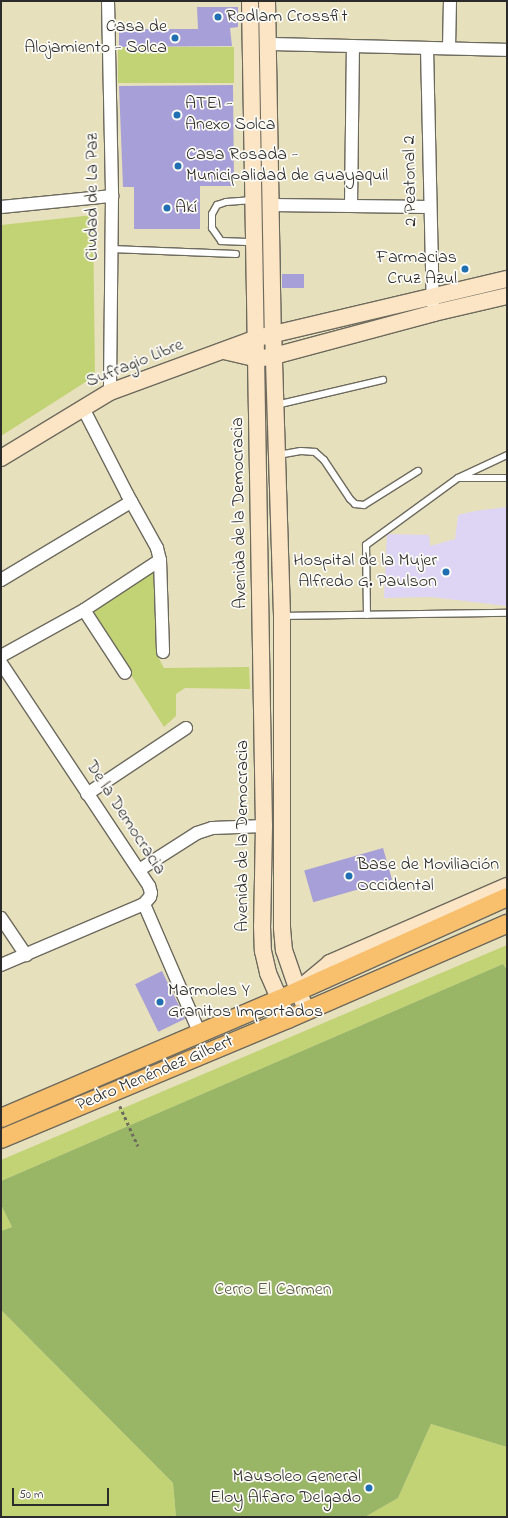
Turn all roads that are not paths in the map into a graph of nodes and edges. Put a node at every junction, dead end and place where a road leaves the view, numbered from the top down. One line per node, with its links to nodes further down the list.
1 (108, 1): 10 (street, Ciudad de La Paz)
2 (250, 1): 11 (street, Avenida de la Democracia)
3 (267, 1): 5 (street)
4 (450, 1): 8 (street)
5 (268, 44): 6 (street); 12 (street)
6 (353, 46): 7 (street); 13 (street)
7 (427, 48): 8 (street); 15 (street, 2 Peatonal 2)
8 (449, 48): 9 (street)
9 (507, 50)
10 (112, 196): 14 (street); 17 (street, Ciudad de La Paz)
11 (255, 200): 16 (street, Avenida de la Democracia); 16 (lane)
12 (271, 205): 13 (street); 23 (street)
13 (351, 206): 15 (street)
14 (1, 207)
15 (430, 207): 21 (street, 2 Peatonal 2)
16 (256, 242): 24 (street, Avenida de la Democracia)
17 (111, 249): 18 (lane); 29 (street, Ciudad de La Paz)
18 (236, 254)
19 (507, 280): 21 (street, Sufragio Libre)
20 (507, 296): 22 (street)
21 (432, 297): 22 (street, 2 Peatonal 2); 23 (street, Sufragio Libre)
22 (434, 313): 26 (street)
23 (274, 336): 24 (street, Sufragio Libre); 26 (street)
24 (257, 338): 25 (street, Sufragio Libre); 27 (street, Avenida de la Democracia)
25 (224, 351): 27 (street); 29 (street, Sufragio Libre)
26 (274, 356): 27 (street); 30 (street)
27 (258, 359): 51 (street, Avenida de la Democracia)
28 (383, 380): 30 (lane)
29 (110, 392): 31 (street, Sufragio Libre)
30 (276, 405): 32 (street)
31 (83, 408): 34 (street, Sufragio Libre); 38 (street)
32 (278, 455): 35 (lane); 44 (street)
33 (507, 455): 36 (lane)
34 (1, 458)
35 (418, 471)
36 (458, 478): 37 (lane); 43 (lane)
37 (507, 478)
38 (131, 502): 39 (street); 40 (street)
39 (160, 560): 41 (street); 45 (street)
40 (1, 580)
41 (84, 610): 46 (street); 48 (street)
42 (507, 613): 43 (lane)
43 (367, 614): 44 (lane)
44 (282, 616): 60 (street)
45 (163, 652)
46 (1, 656)
47 (1, 663): 50 (street, De la Democracia)
48 (125, 674)
49 (186, 728): 50 (street)
50 (87, 794): 52 (street, De la Democracia)
51 (264, 826): 52 (street); 61 (street, Avenida de la Democracia)
52 (138, 870): 55 (street, De la Democracia)
53 (507, 886): 60 (street, Pedro Menéndez Gilbert)
54 (507, 897): 60 (main road, Pedro Menéndez Gilbert)
55 (144, 904): 58 (street, De la Democracia); 64 (street)
56 (1, 918): 58 (street)
57 (507, 924): 62 (main road, Pedro Menéndez Gilbert)
58 (26, 955): 59 (street, De la Democracia)
59 (1, 965)
60 (298, 991): 61 (main road, Pedro Menéndez Gilbert); 62 (street)
61 (278, 1000): 63 (street, Avenida de la Democracia); 64 (main road, Pedro Menéndez Gilbert)
62 (307, 1011): 63 (main road, Pedro Menéndez Gilbert)
63 (288, 1019): 66 (main road, Pedro Menéndez Gilbert)
64 (200, 1034): 65 (main road, Pedro Menéndez Gilbert)
65 (1, 1118)
66 (1, 1139)

